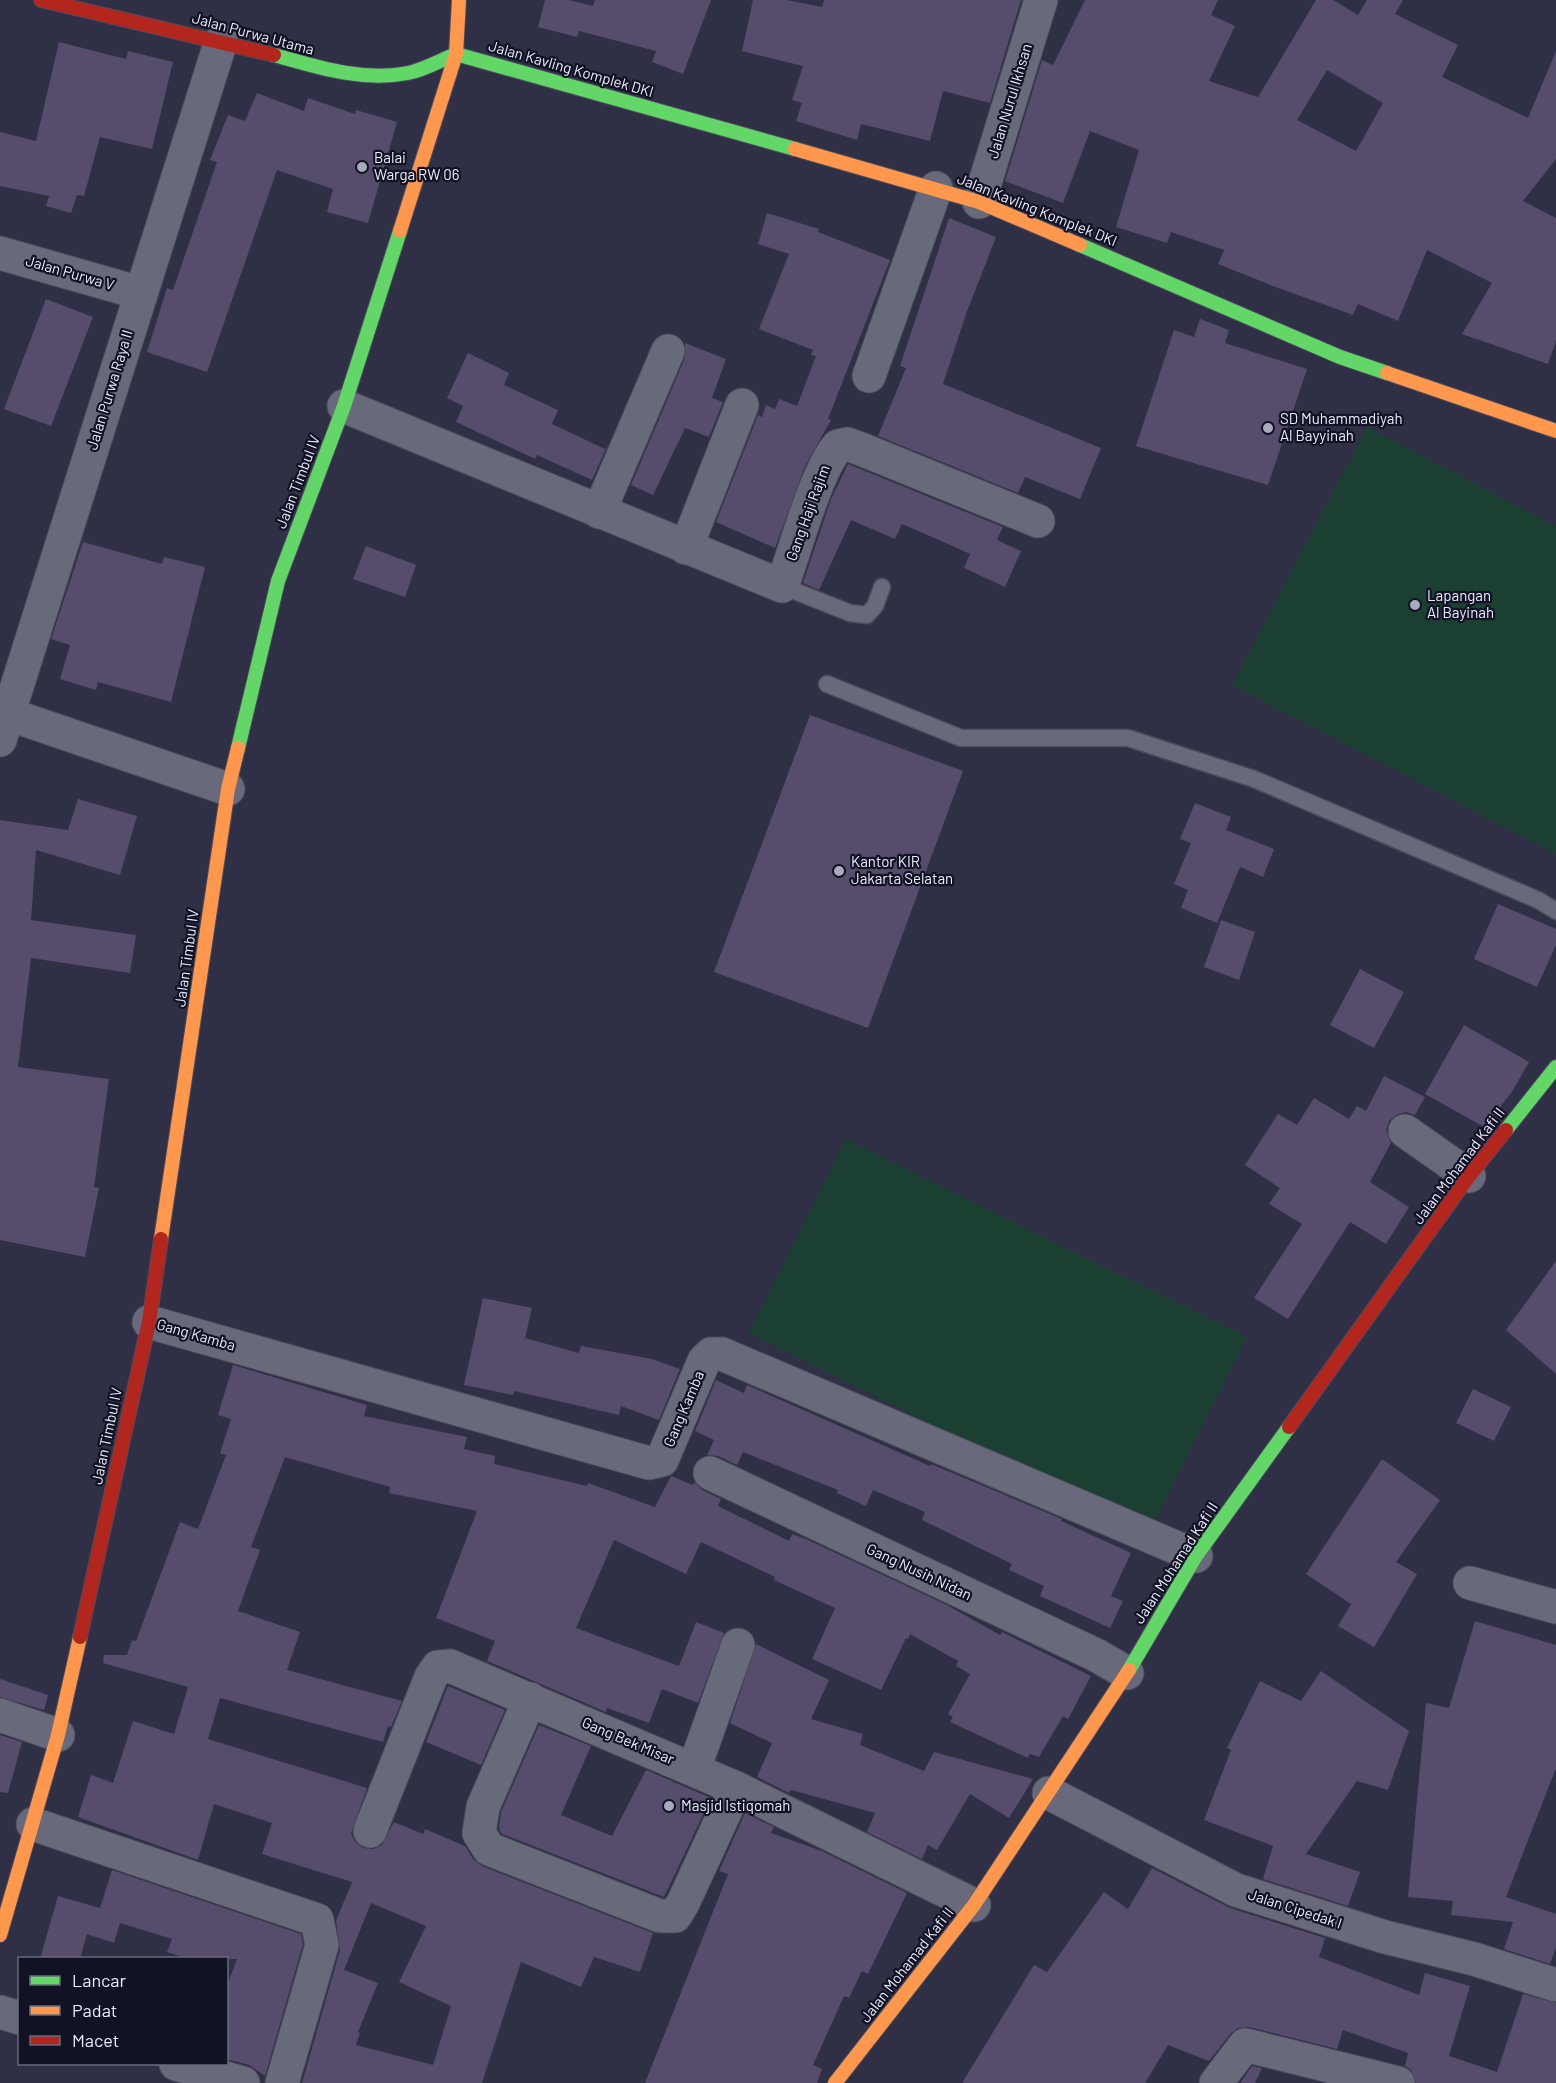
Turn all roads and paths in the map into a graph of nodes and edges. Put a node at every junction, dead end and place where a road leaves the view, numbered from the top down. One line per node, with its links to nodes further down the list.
1 (41, 0): 4 (street, Jalan Purwa Utama)
2 (459, 0): 5 (street, Jalan Timbul IV)
3 (1041, 0): 7 (street, Jalan Nurul Ikhsan)
4 (221, 41): 5 (street, Jalan Purwa Utama); 9 (street, Jalan Purwa Raya II)
5 (456, 54): 6 (street, Jalan Kavling Komplek DKI); 13 (street, Jalan Timbul IV)
6 (936, 188): 7 (street, Jalan Kavling Komplek DKI); 11 (street)
7 (979, 202): 14 (street, Jalan Kavling Komplek DKI)
8 (0, 253): 9 (street, Jalan Purwa V)
9 (140, 293): 21 (street, Jalan Purwa Raya II)
10 (668, 351): 15 (street)
11 (869, 376)
12 (742, 405): 17 (street)
13 (344, 406): 15 (street); 22 (street, Jalan Timbul IV)
14 (1556, 431)
15 (598, 512): 17 (street)
16 (1038, 521): 18 (street, Gang Haji Rajim)
17 (686, 548): 18 (street)
18 (782, 586): 19 (lane)
19 (882, 587)
20 (827, 684): 23 (lane)
21 (4, 727): 22 (street)
22 (228, 789): 29 (street, Jalan Timbul IV)
23 (1556, 911)
24 (1556, 1067): 25 (street, Jalan Mohamad Kafi II)
25 (1532, 1098): 26 (street); 28 (street, Jalan Mohamad Kafi II)
26 (1547, 1104)
27 (1405, 1131): 28 (street)
28 (1469, 1176): 31 (street, Jalan Mohamad Kafi II)
29 (149, 1322): 31 (street, Gang Kamba); 38 (street, Jalan Timbul IV)
30 (710, 1473): 35 (street, Gang Nusih Nidan)
31 (1196, 1556): 35 (street, Jalan Mohamad Kafi II)
32 (1470, 1583): 33 (street)
33 (1556, 1607)
34 (738, 1645): 39 (street)
35 (1127, 1673): 41 (street, Jalan Mohamad Kafi II)
36 (530, 1699): 39 (street, Gang Bek Misar); 40 (street); 43 (street, Gang Bek Misar)
37 (0, 1716): 38 (street)
38 (58, 1735): 42 (street, Jalan Timbul IV)
39 (694, 1769): 40 (street, Gang Bek Misar)
40 (736, 1788): 44 (street, Gang Bek Misar)
41 (1057, 1797): 44 (street, Jalan Mohamad Kafi II); 46 (street, Jalan Cipedak I)
42 (33, 1824): 45 (street, Jalan Timbul IV); 51 (street)
43 (370, 1831)
44 (974, 1905): 52 (street, Jalan Mohamad Kafi II)
45 (1, 1929)
46 (1556, 1985)
47 (0, 2012): 48 (street)
48 (18, 2017)
49 (180, 2065): 50 (street)
50 (243, 2083)
51 (282, 2083)
52 (835, 2083)
53 (1216, 2083): 54 (street)
54 (1398, 2083)

